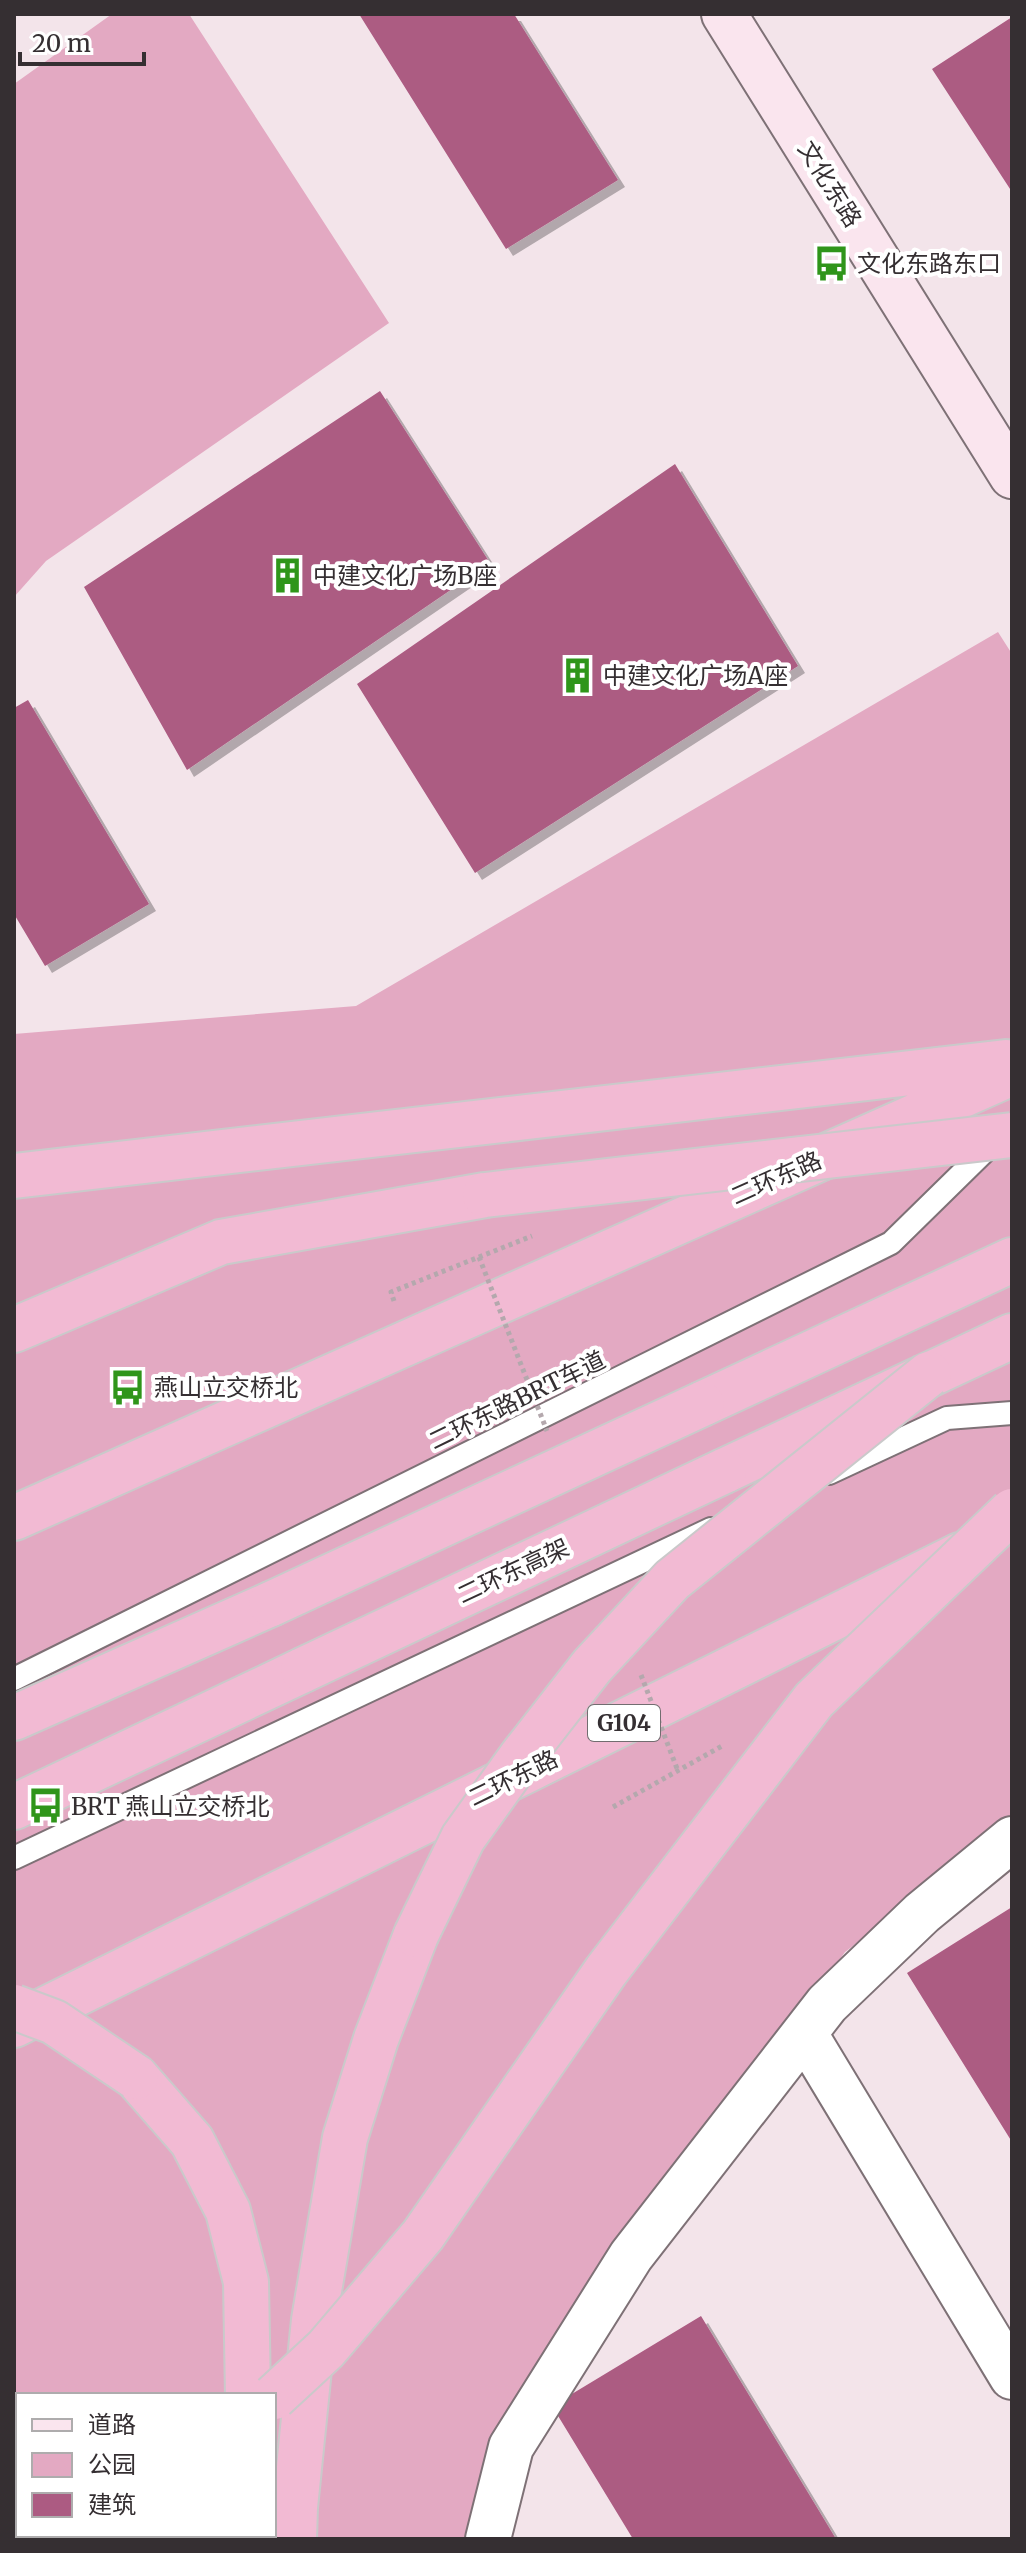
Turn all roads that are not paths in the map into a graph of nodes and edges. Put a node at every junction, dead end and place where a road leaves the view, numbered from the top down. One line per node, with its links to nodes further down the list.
1 (724, 14): 2 (main road, 文化东路)
2 (1012, 476)
3 (1012, 1061): 7 (highway)
4 (1012, 1073): 14 (highway, 二环东路)
5 (1012, 1124): 16 (lane, 二环东路BRT车道)
6 (1012, 1135): 9 (highway, bridge)
7 (14, 1176)
8 (1012, 1260): 17 (highway, bridge)
9 (14, 1330)
10 (1012, 1336): 11 (highway, 二环东高架)
11 (929, 1374): 18 (highway, 二环东高架, bridge); 27 (highway, bridge)
12 (1012, 1413): 20 (lane)
13 (1012, 1511): 26 (highway, bridge)
14 (14, 1518)
15 (1012, 1529): 22 (highway, 二环东路 / G104)
16 (14, 1679)
17 (14, 1718)
18 (14, 1807)
19 (1012, 1839): 23 (street)
20 (14, 1858)
21 (14, 2007): 25 (highway, bridge)
22 (14, 2025)
23 (805, 2034): 24 (street); 28 (street)
24 (1012, 2377)
25 (248, 2393)
26 (276, 2395)
27 (294, 2539)
28 (488, 2539)

